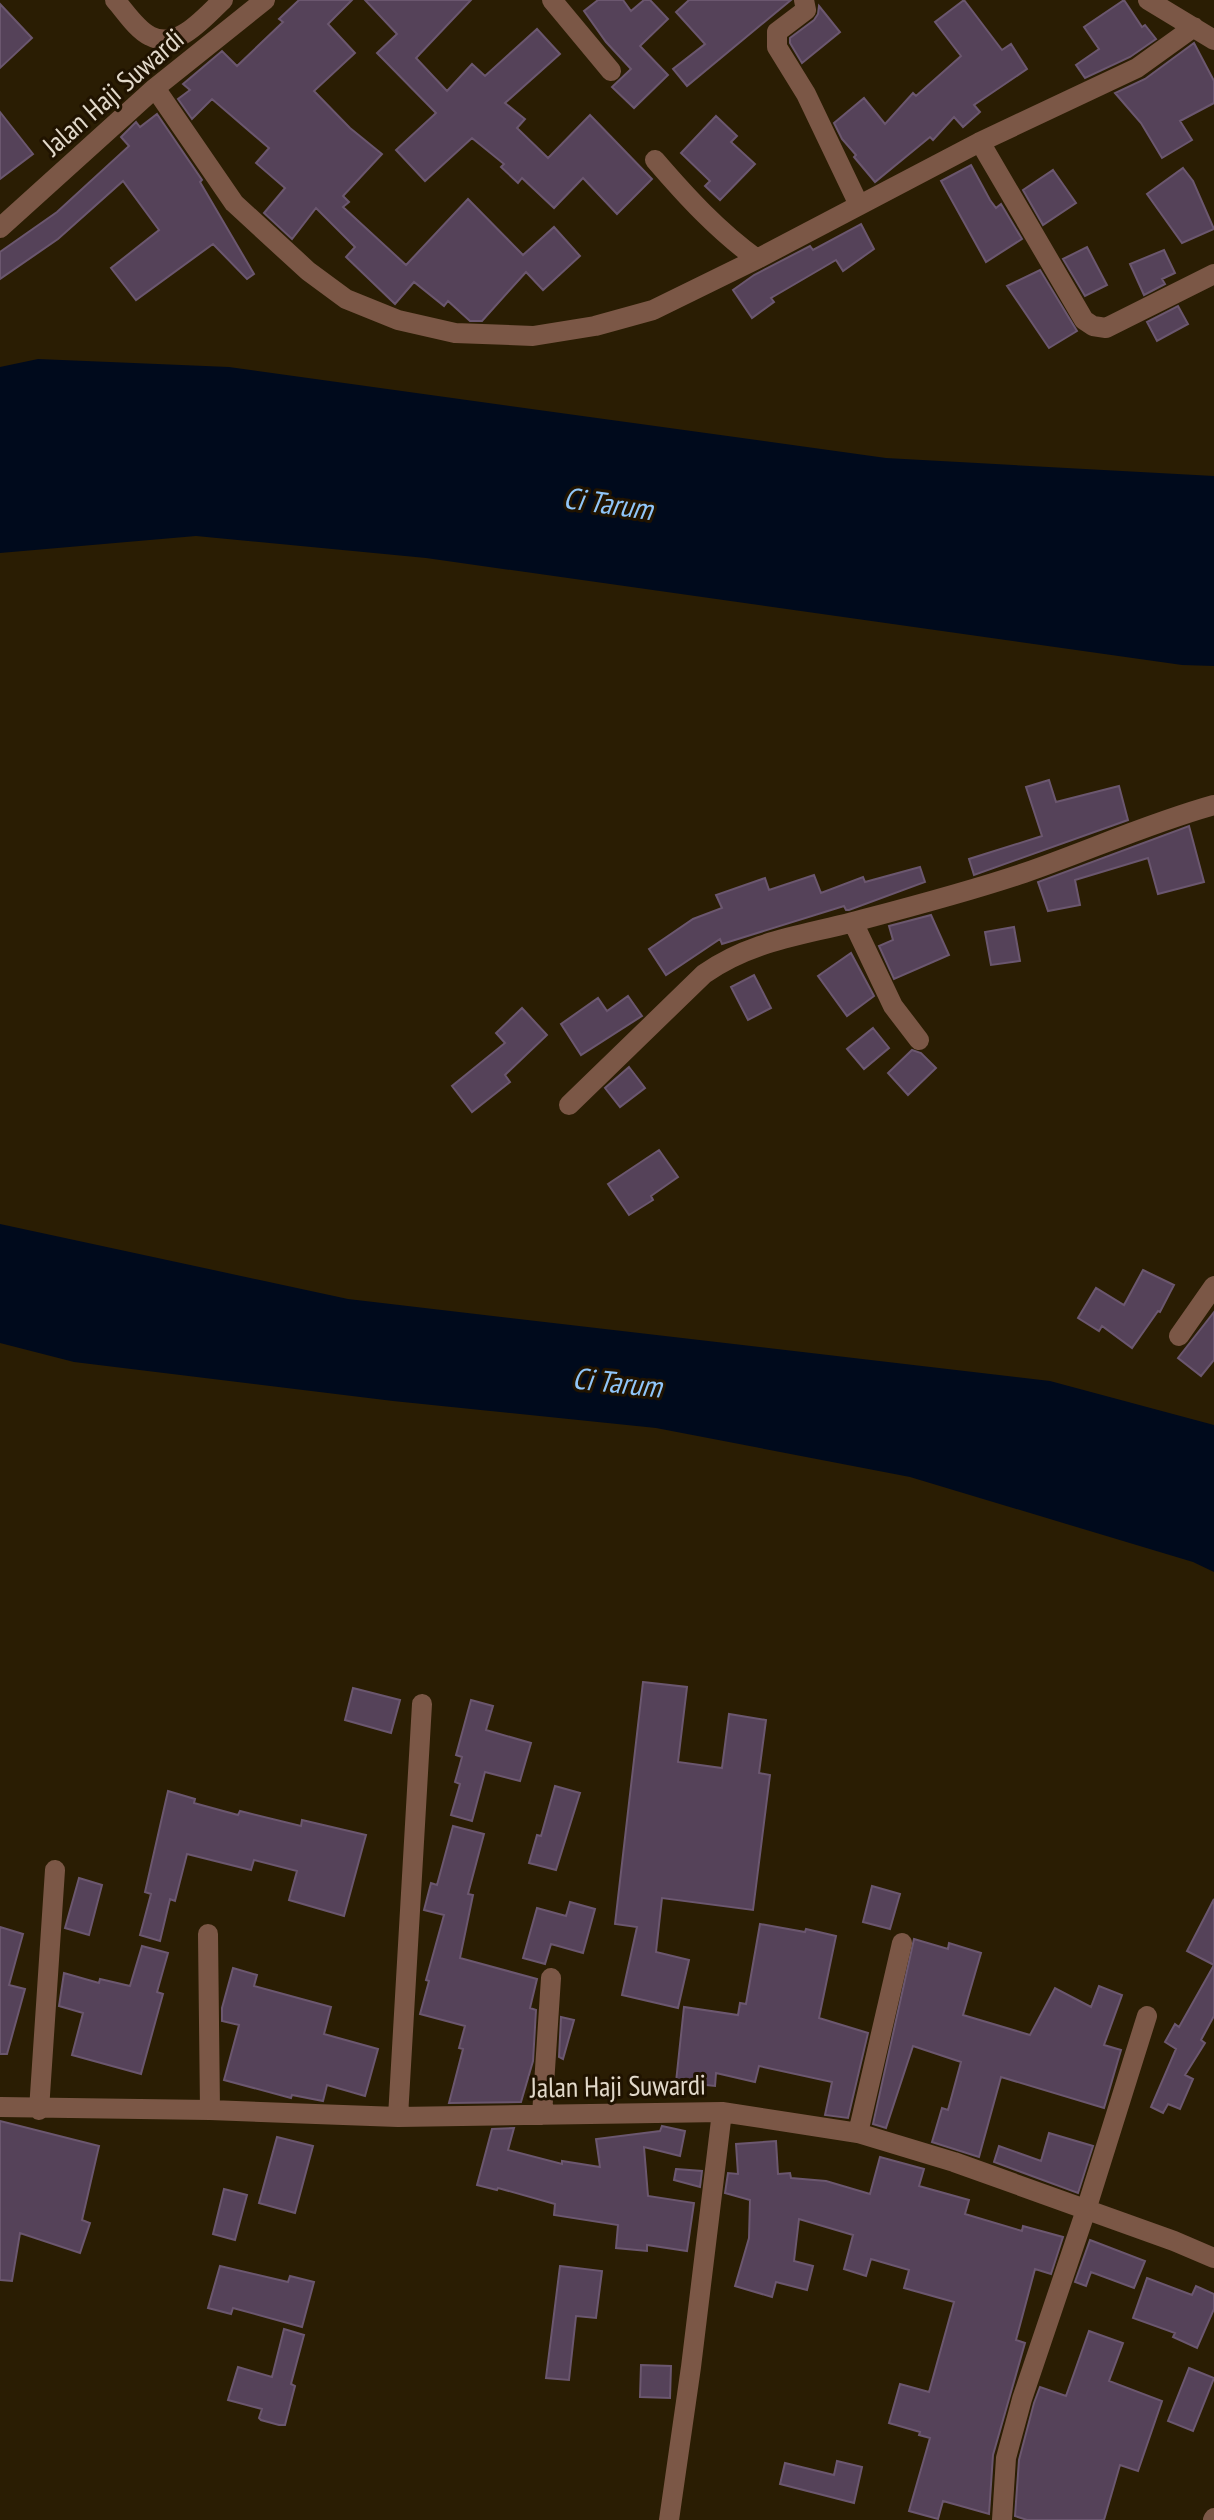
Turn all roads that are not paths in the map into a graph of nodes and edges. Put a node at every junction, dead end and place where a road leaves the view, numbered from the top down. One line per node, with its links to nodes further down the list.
1 (115, 0): 2 (street)
2 (223, 0)
3 (265, 0): 10 (street, Jalan Haji Suwardi)
4 (552, 0): 9 (street)
5 (804, 0): 13 (street)
6 (1148, 0): 7 (street)
7 (1194, 27): 8 (street); 11 (street)
8 (1214, 40)
9 (611, 71)
10 (155, 88): 14 (street, Jalan Haji Suwardi); 15 (street)
11 (980, 142): 13 (street); 16 (street)
12 (655, 160): 15 (street)
13 (859, 205): 15 (street)
14 (0, 228)
15 (757, 259)
16 (1214, 274)
17 (1214, 805): 18 (street)
18 (853, 922): 19 (street); 20 (street)
19 (919, 1040)
20 (569, 1105)
21 (1214, 1286): 22 (street)
22 (1179, 1336)
23 (422, 1704): 34 (street)
24 (55, 1870): 30 (street)
25 (208, 1934): 31 (street)
26 (902, 1943): 35 (street)
27 (551, 1978): 33 (street)
28 (1147, 2016): 36 (street)
29 (0, 2107): 30 (street, Jalan Haji Suwardi)
30 (39, 2110): 31 (street, Jalan Haji Suwardi)
31 (210, 2110): 34 (street, Jalan Haji Suwardi)
32 (722, 2112): 33 (street, Jalan Haji Suwardi); 35 (street, Jalan Haji Suwardi); 38 (street)
33 (542, 2115): 34 (street, Jalan Haji Suwardi)
34 (398, 2117)
35 (858, 2133): 36 (street, Jalan Haji Suwardi)
36 (1086, 2210): 37 (street, Jalan Haji Suwardi); 39 (street)
37 (1214, 2258)
38 (669, 2520)
39 (1002, 2520)

